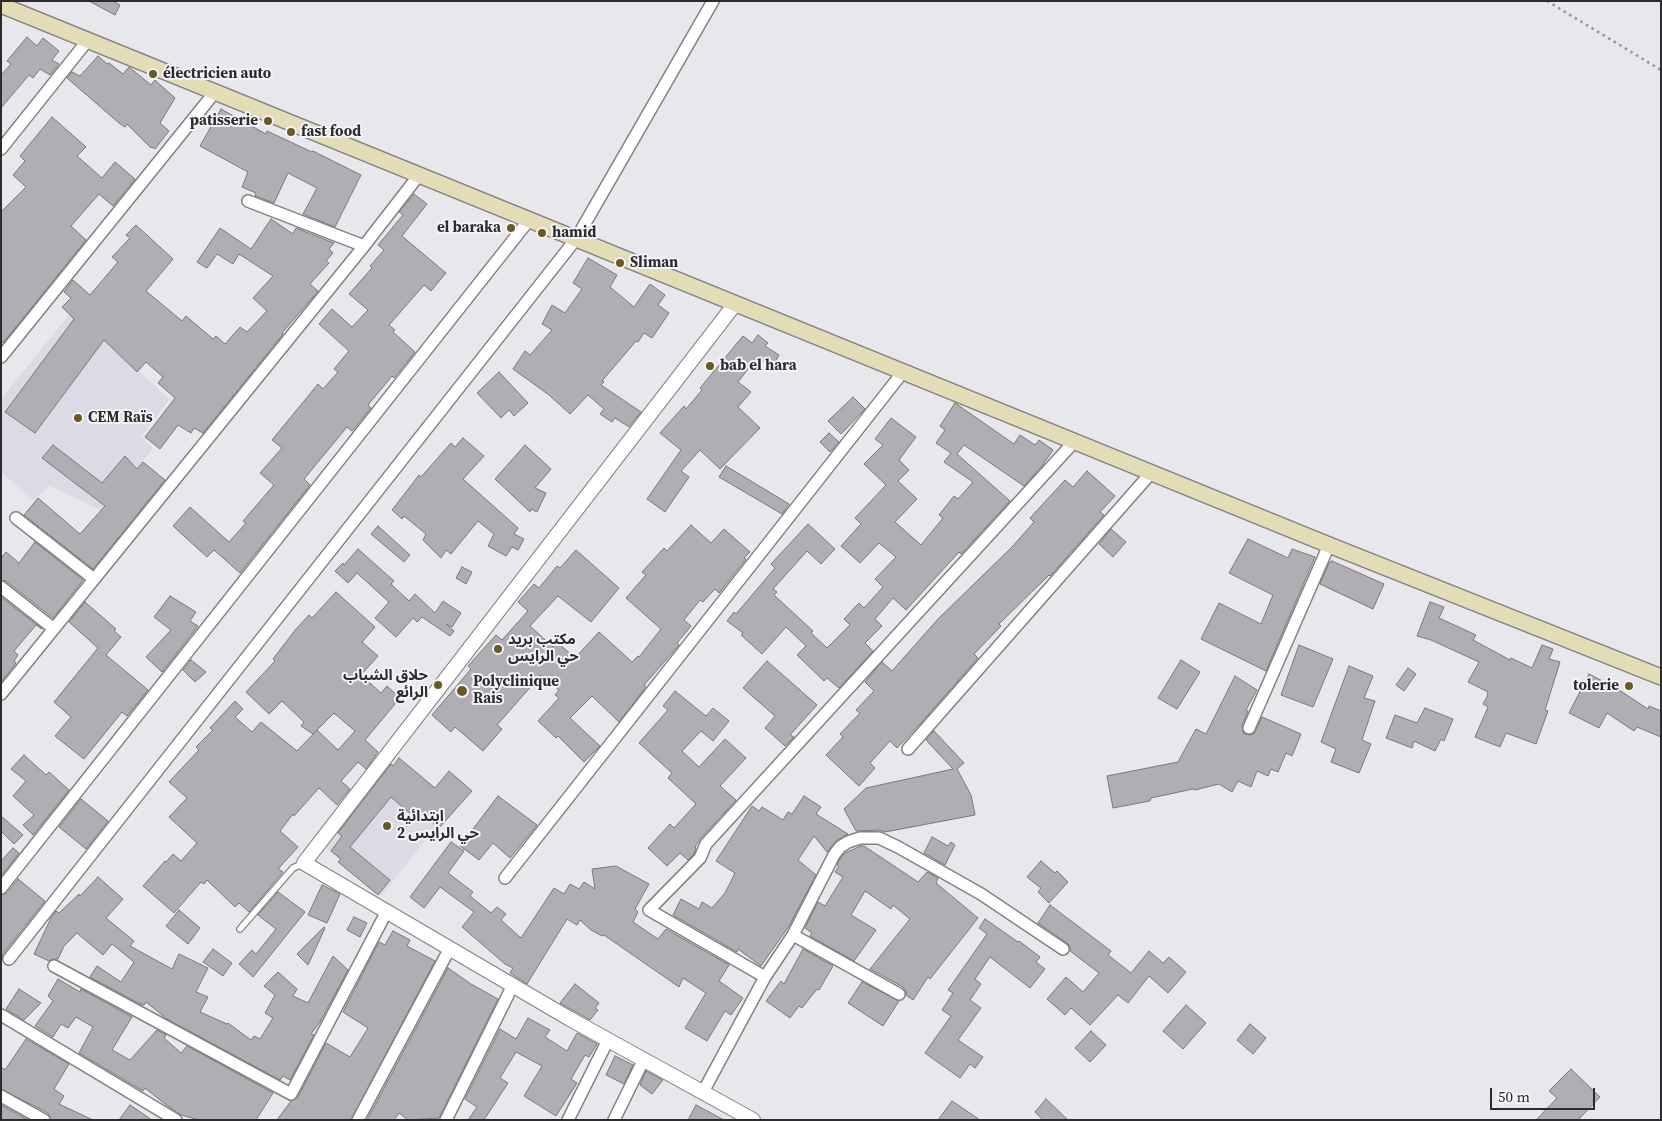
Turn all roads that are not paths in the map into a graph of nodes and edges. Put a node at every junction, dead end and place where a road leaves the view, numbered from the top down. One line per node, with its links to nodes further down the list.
1 (713, 1): 9 (street)
2 (1, 5): 3 (main road)
3 (88, 40): 4 (main road); 5 (street)
4 (215, 92): 6 (main road); 12 (street)
5 (1, 150)
6 (419, 175): 8 (main road); 10 (street)
7 (248, 201): 10 (street)
8 (529, 220): 9 (main road); 27 (street)
9 (576, 239): 11 (main road); 33 (street)
10 (364, 246): 18 (street)
11 (735, 304): 13 (main road); 25 (street)
12 (1, 357)
13 (903, 372): 14 (main road); 26 (street)
14 (1074, 442): 15 (main road); 35 (street)
15 (1150, 473): 17 (main road); 24 (street)
16 (16, 518): 18 (street)
17 (1328, 545): 21 (main road); 23 (street)
18 (94, 579): 20 (street)
19 (1, 587): 20 (street)
20 (54, 629): 22 (street)
21 (1661, 677)
22 (1, 694)
23 (1249, 728)
24 (908, 749)
25 (304, 863): 28 (street); 29 (lane)
26 (504, 878)
27 (1, 888)
28 (387, 911): 31 (street); 34 (street)
29 (240, 929)
30 (793, 935): 32 (street); 35 (street); 37 (street)
31 (450, 948): 36 (street); 45 (street)
32 (1063, 949)
33 (10, 959)
34 (54, 966)
35 (765, 977): 41 (street)
36 (513, 985): 39 (street); 46 (street)
37 (898, 994)
38 (1, 1015): 44 (street)
39 (608, 1040): 40 (street); 47 (street)
40 (644, 1059): 41 (street); 48 (street)
41 (703, 1092): 49 (street)
42 (1, 1096): 43 (street)
43 (44, 1120)
44 (176, 1120)
45 (358, 1120)
46 (446, 1120)
47 (568, 1120)
48 (614, 1120)
49 (753, 1120)

